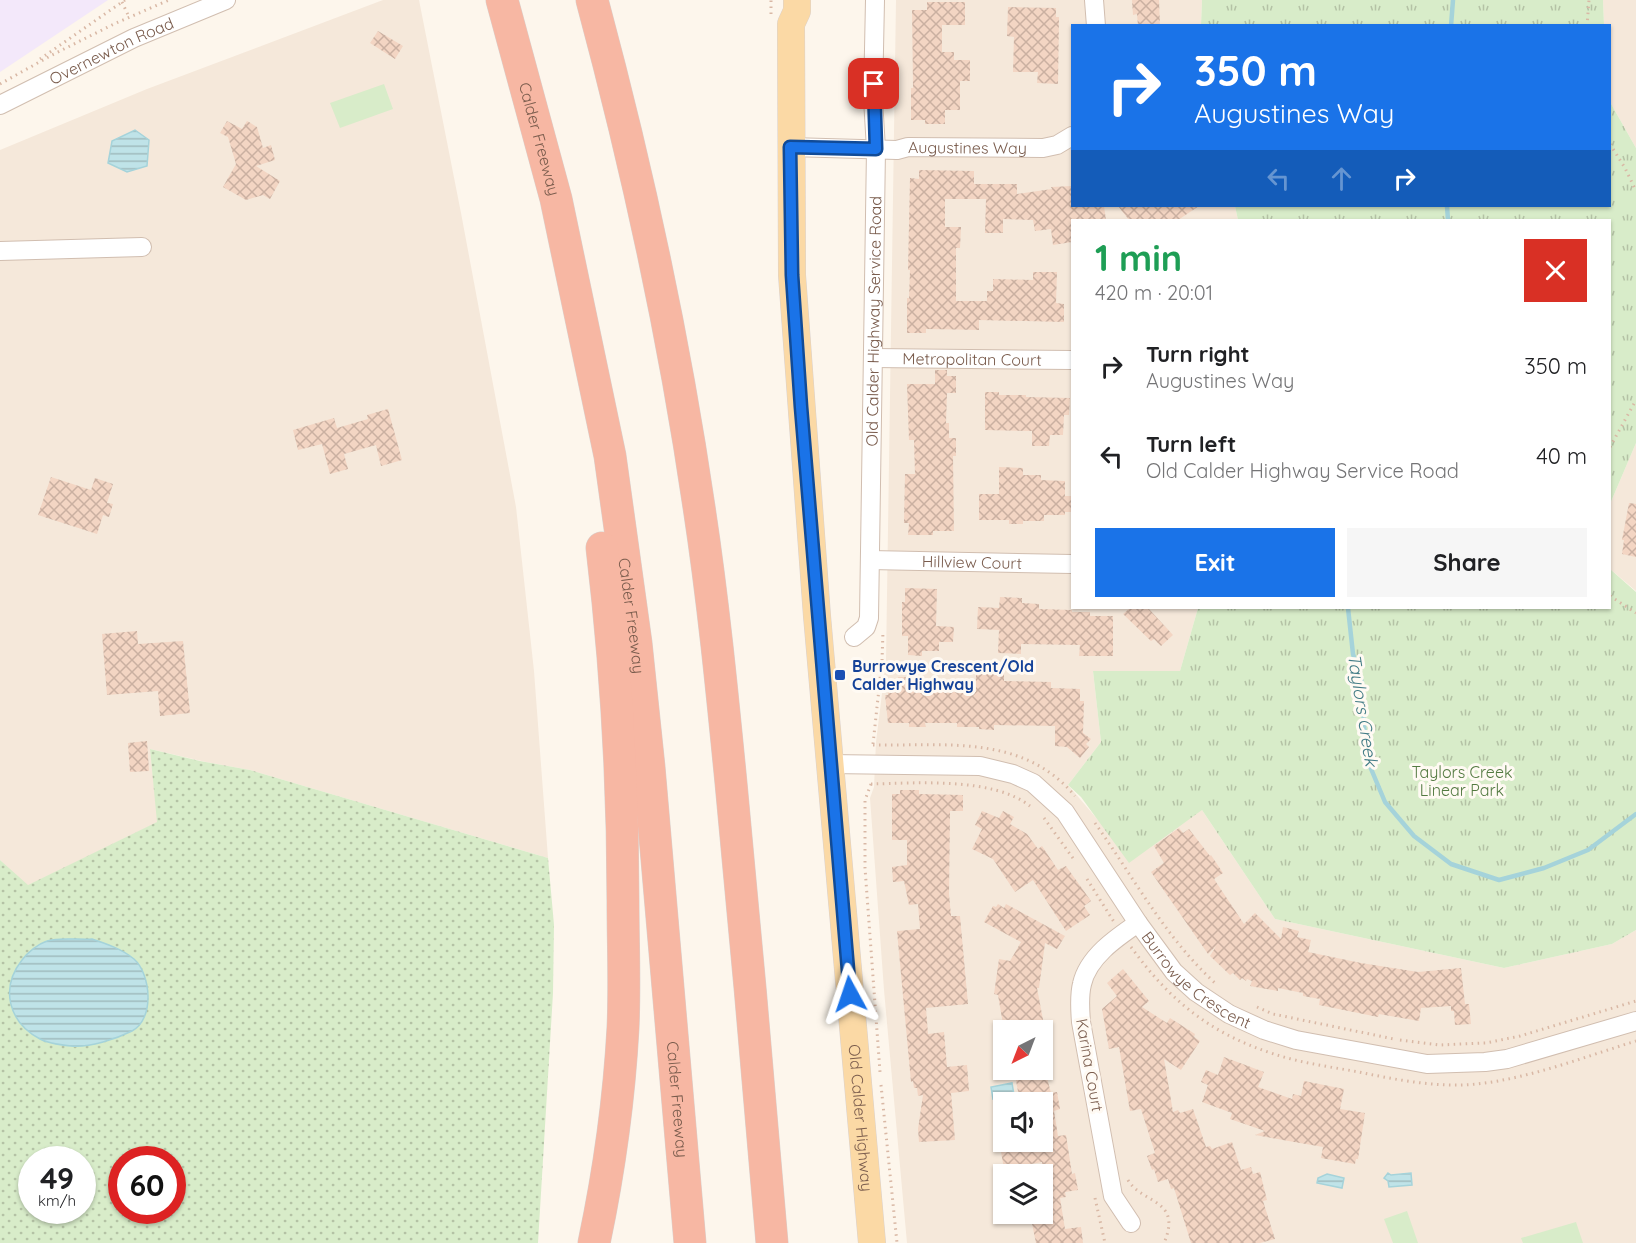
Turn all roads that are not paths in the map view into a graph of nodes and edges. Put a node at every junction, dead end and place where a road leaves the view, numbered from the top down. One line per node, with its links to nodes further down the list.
1 (226, 0): 8 (street, Overnewton Road)
2 (502, 0): 9 (highway, Calder Freeway)
3 (592, 0): 26 (highway)
4 (875, 0): 12 (street, Old Calder Highway Service Road)
5 (1094, 0): 7 (street)
6 (791, 8): 11 (main road, Old Calder Highway)
7 (1096, 24)
8 (0, 105)
9 (532, 108): 24 (highway); 25 (highway, Calder Freeway)
10 (1071, 137): 12 (street, Augustines Way)
11 (790, 147): 12 (street, Augustines Way); 20 (main road, Old Calder Highway)
12 (876, 149): 15 (street, Old Calder Highway Service Road)
13 (142, 247): 14 (street)
14 (0, 251)
15 (873, 358): 16 (street, Metropolitan Court); 17 (street, Old Calder Highway Service Road)
16 (1071, 360)
17 (870, 560): 18 (street, Hillview Court); 19 (street, Old Calder Highway Service Road)
18 (1071, 564)
19 (854, 637)
20 (830, 764): 21 (street, Burrowye Crescent); 27 (main road, Old Calder Highway)
21 (1138, 923): 22 (street, Burrowye Crescent); 23 (street, Karina Court)
22 (1636, 1021)
23 (1131, 1223)
24 (594, 1243)
25 (690, 1243)
26 (772, 1243)
27 (872, 1243)

